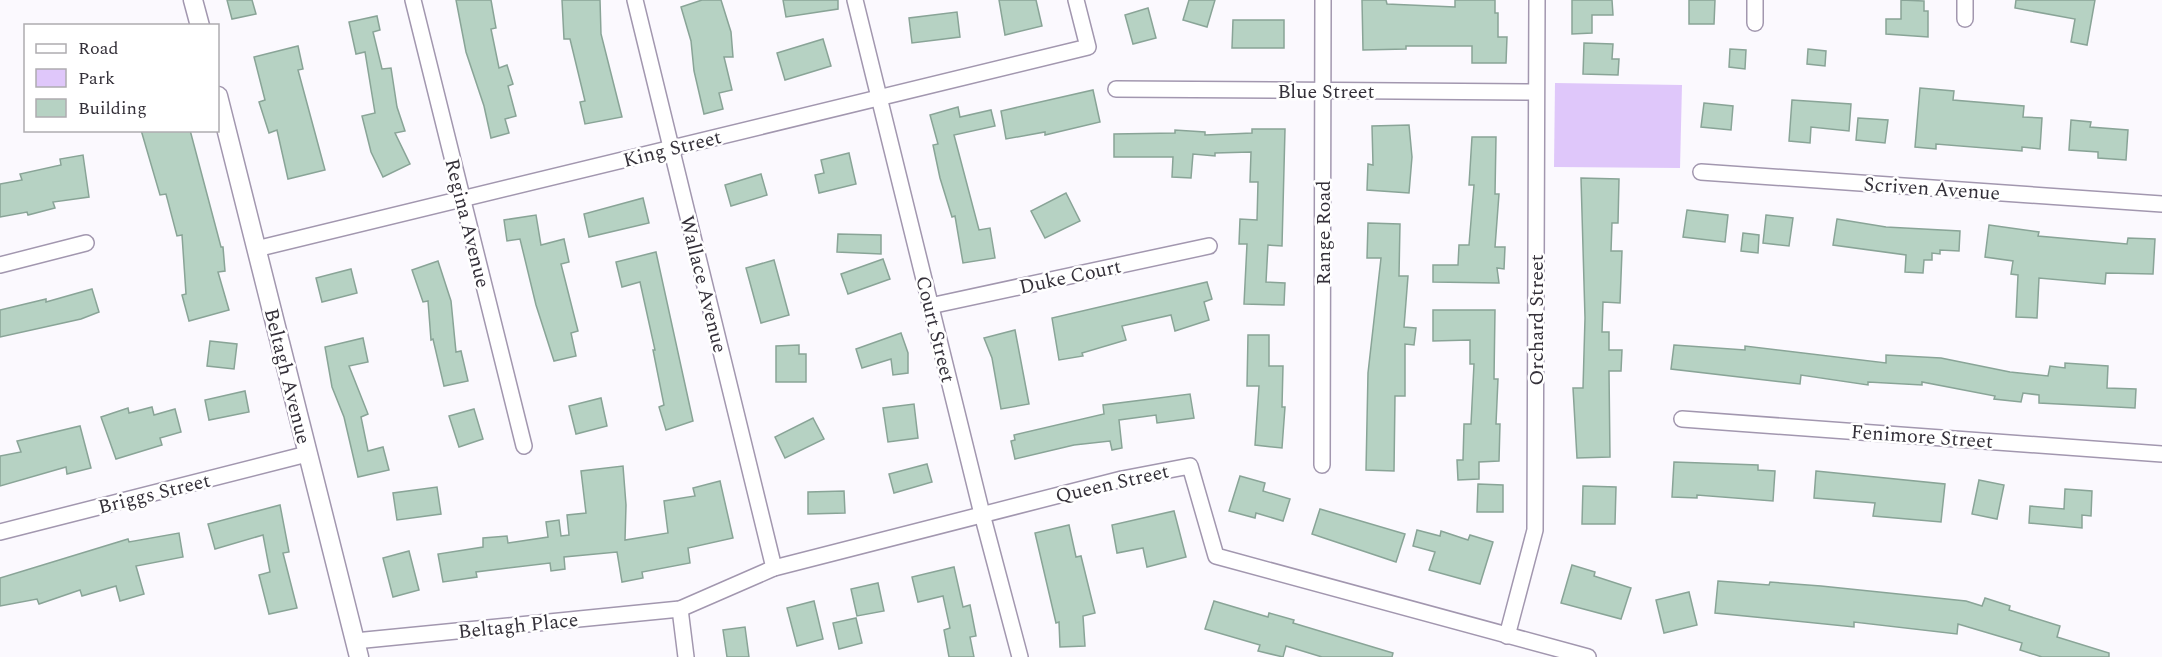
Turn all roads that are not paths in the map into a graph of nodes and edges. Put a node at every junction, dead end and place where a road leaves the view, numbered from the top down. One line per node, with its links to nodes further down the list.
1 (193, 0): 12 (street)
2 (413, 0): 20 (street, Regina Avenue)
3 (635, 0): 18 (street, Wallace Avenue)
4 (855, 0): 16 (street, Court Street)
5 (1076, 0): 16 (street, King Street)
6 (1323, 0): 14 (street, Range Road)
7 (1537, 0): 15 (street, Orchard Street)
8 (1755, 0): 11 (street)
9 (1965, 0): 10 (street)
10 (1965, 19)
11 (1755, 23)
12 (199, 24)
13 (1116, 89): 14 (street, Blue Street)
14 (1323, 91): 15 (street, Blue Street); 31 (street, Range Road)
15 (1536, 92): 36 (street, Orchard Street)
16 (879, 97): 18 (street, King Street); 26 (street, Court Street)
17 (219, 100): 24 (street, Beltagh Avenue)
18 (671, 148): 20 (street, King Street); 34 (street, Wallace Avenue)
19 (1701, 172): 21 (street, Scriven Avenue)
20 (463, 199): 24 (street, King Street); 28 (street, Regina Avenue)
21 (2162, 204)
22 (86, 243): 25 (street)
23 (1209, 246): 26 (street, Duke Court)
24 (256, 249): 29 (street, Beltagh Avenue)
25 (0, 265)
26 (930, 306): 32 (street, Court Street)
27 (1682, 419): 30 (street, Fenimore Street)
28 (524, 446)
29 (307, 454): 33 (street, Briggs Street); 37 (street, Beltagh Avenue)
30 (2162, 454)
31 (1322, 465)
32 (982, 514): 34 (street, Queen Street); 36 (street, Queen Street); 39 (street, Court Street)
33 (0, 532)
34 (774, 568): 35 (street, Queen Street)
35 (680, 609): 37 (street, Beltagh Place); 38 (street)
36 (1507, 636): 40 (street, Queen Street)
37 (357, 649)
38 (686, 657)
39 (1020, 657)
40 (1588, 657)

